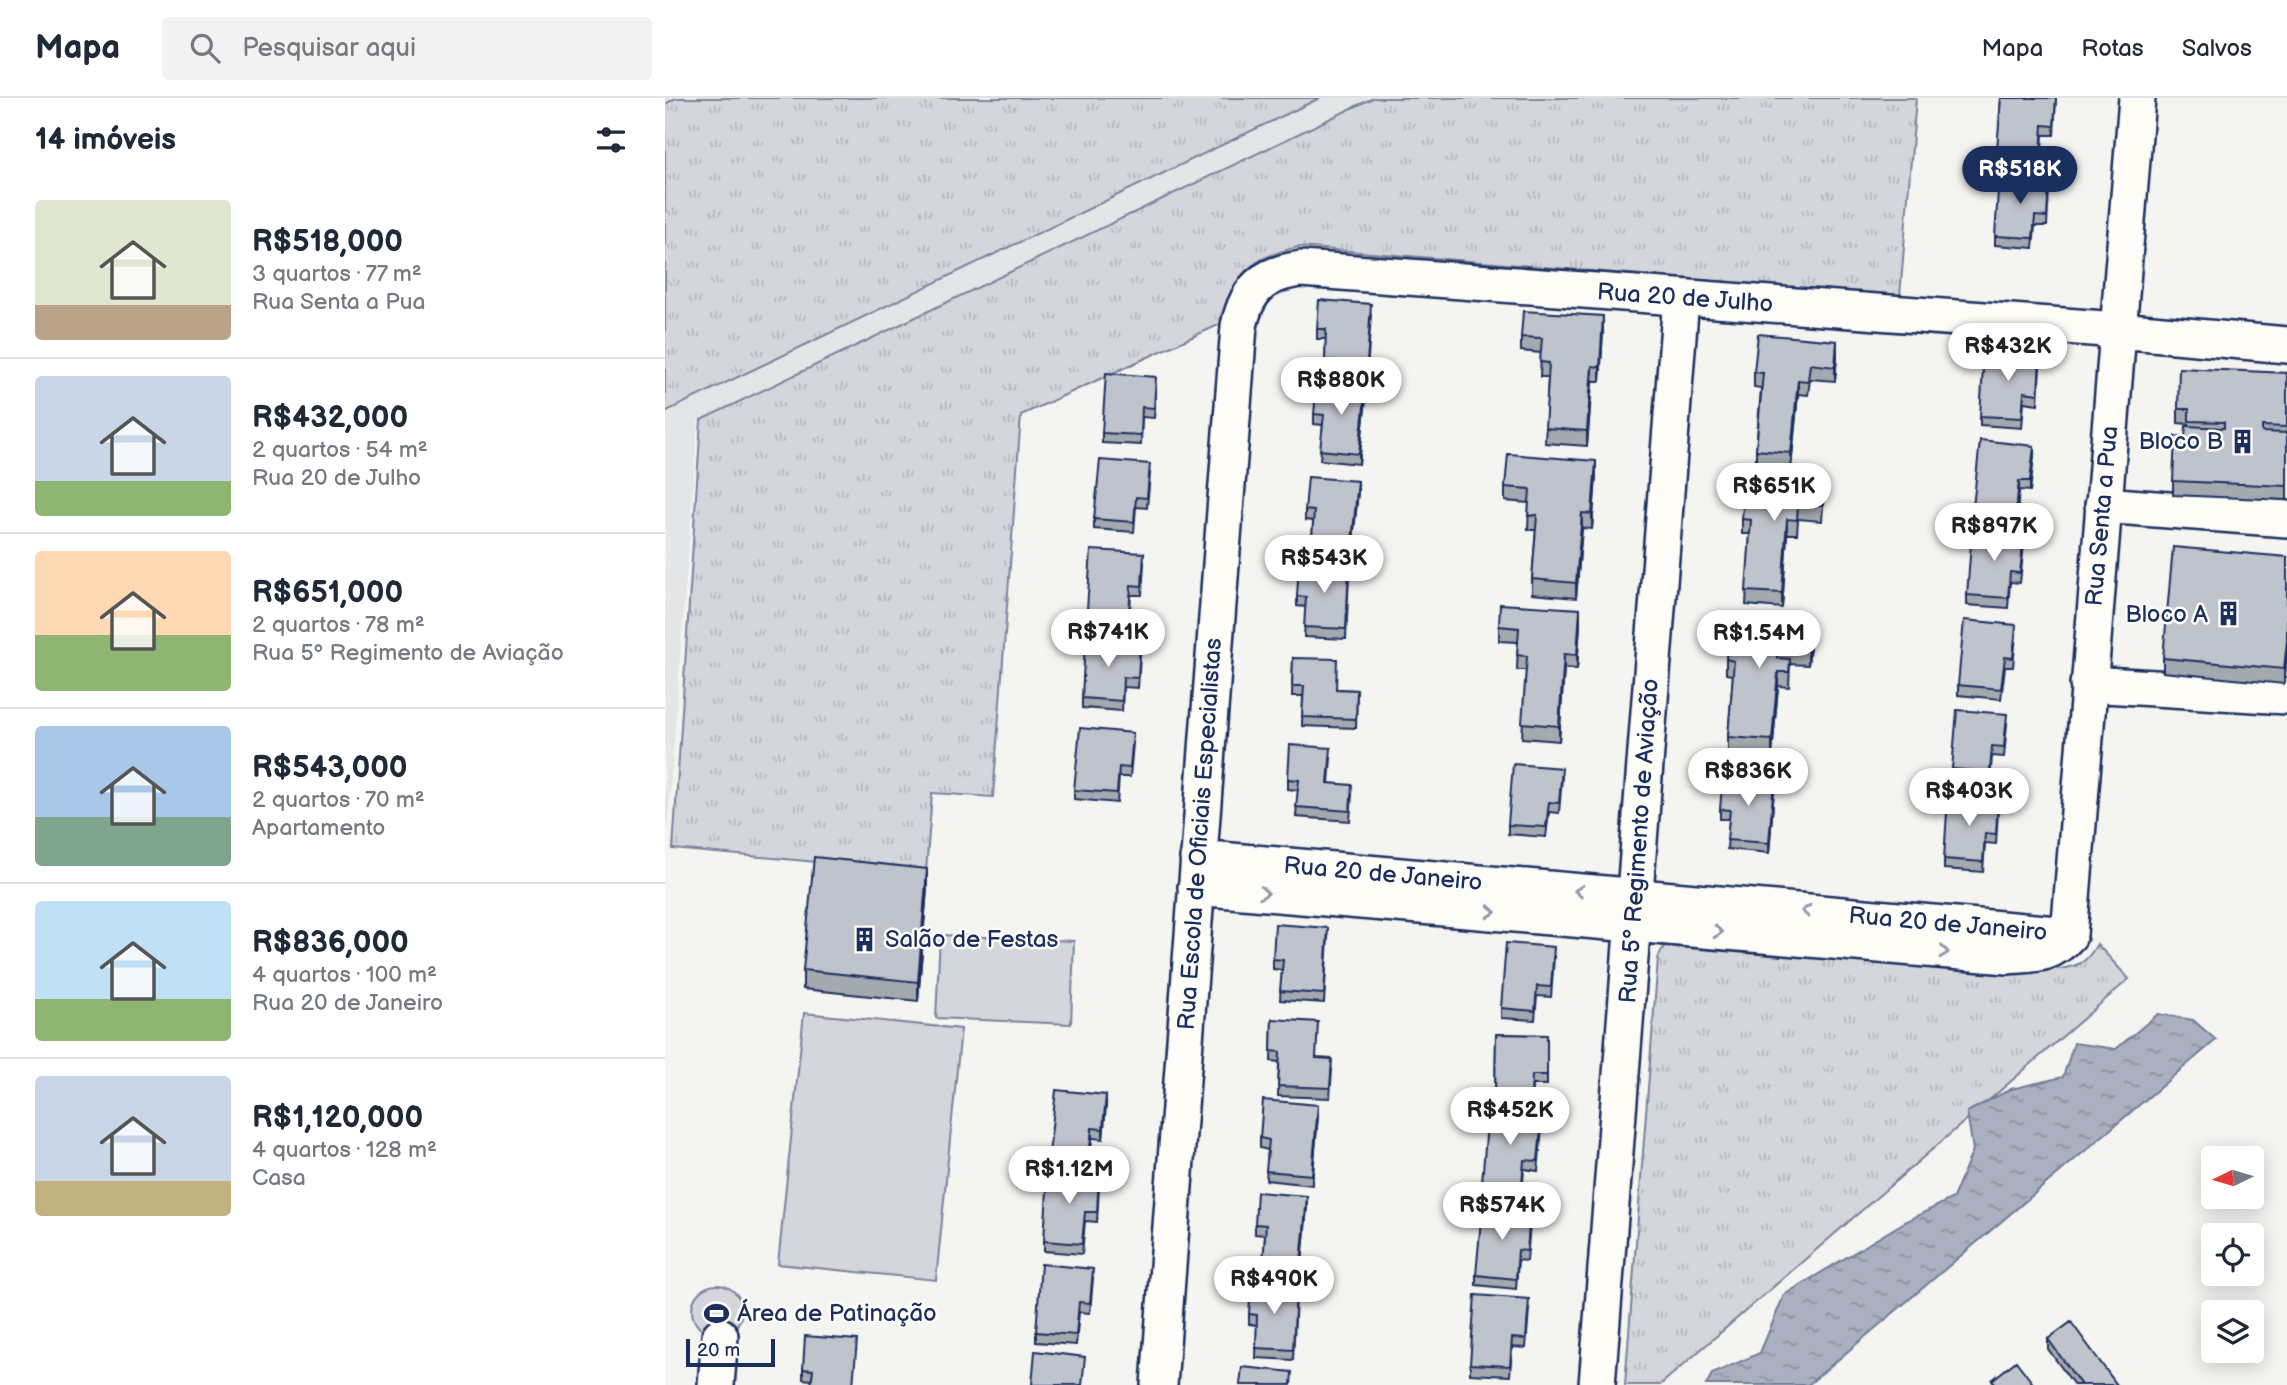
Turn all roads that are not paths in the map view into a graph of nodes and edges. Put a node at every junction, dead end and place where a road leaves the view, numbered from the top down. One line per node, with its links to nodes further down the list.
1 (2137, 98): 4 (street, Rua Senta a Pua)
2 (1257, 287): 3 (street, Rua 20 de Julho); 10 (street, Rua Escola de Oficiais Especialistas)
3 (1681, 298): 4 (street, Rua 20 de Julho); 11 (street, Rua 5º Regimento de Aviação)
4 (2118, 330): 5 (street, Rua 20 de Julho); 6 (street, Rua Senta a Pua)
5 (2287, 345)
6 (2103, 505): 7 (street); 8 (street, Rua Senta a Pua)
7 (2287, 519)
8 (2088, 684): 9 (street); 12 (street, Rua Senta a Pua)
9 (2287, 696)
10 (1197, 872): 11 (street, Rua 20 de Janeiro); 15 (street, Rua Escola de Oficiais Especialistas)
11 (1633, 910): 12 (street, Rua 20 de Janeiro); 16 (street, Rua 5º Regimento de Aviação)
12 (2069, 935)
13 (720, 1336): 14 (street)
14 (716, 1385)
15 (1159, 1385)
16 (1597, 1385)

